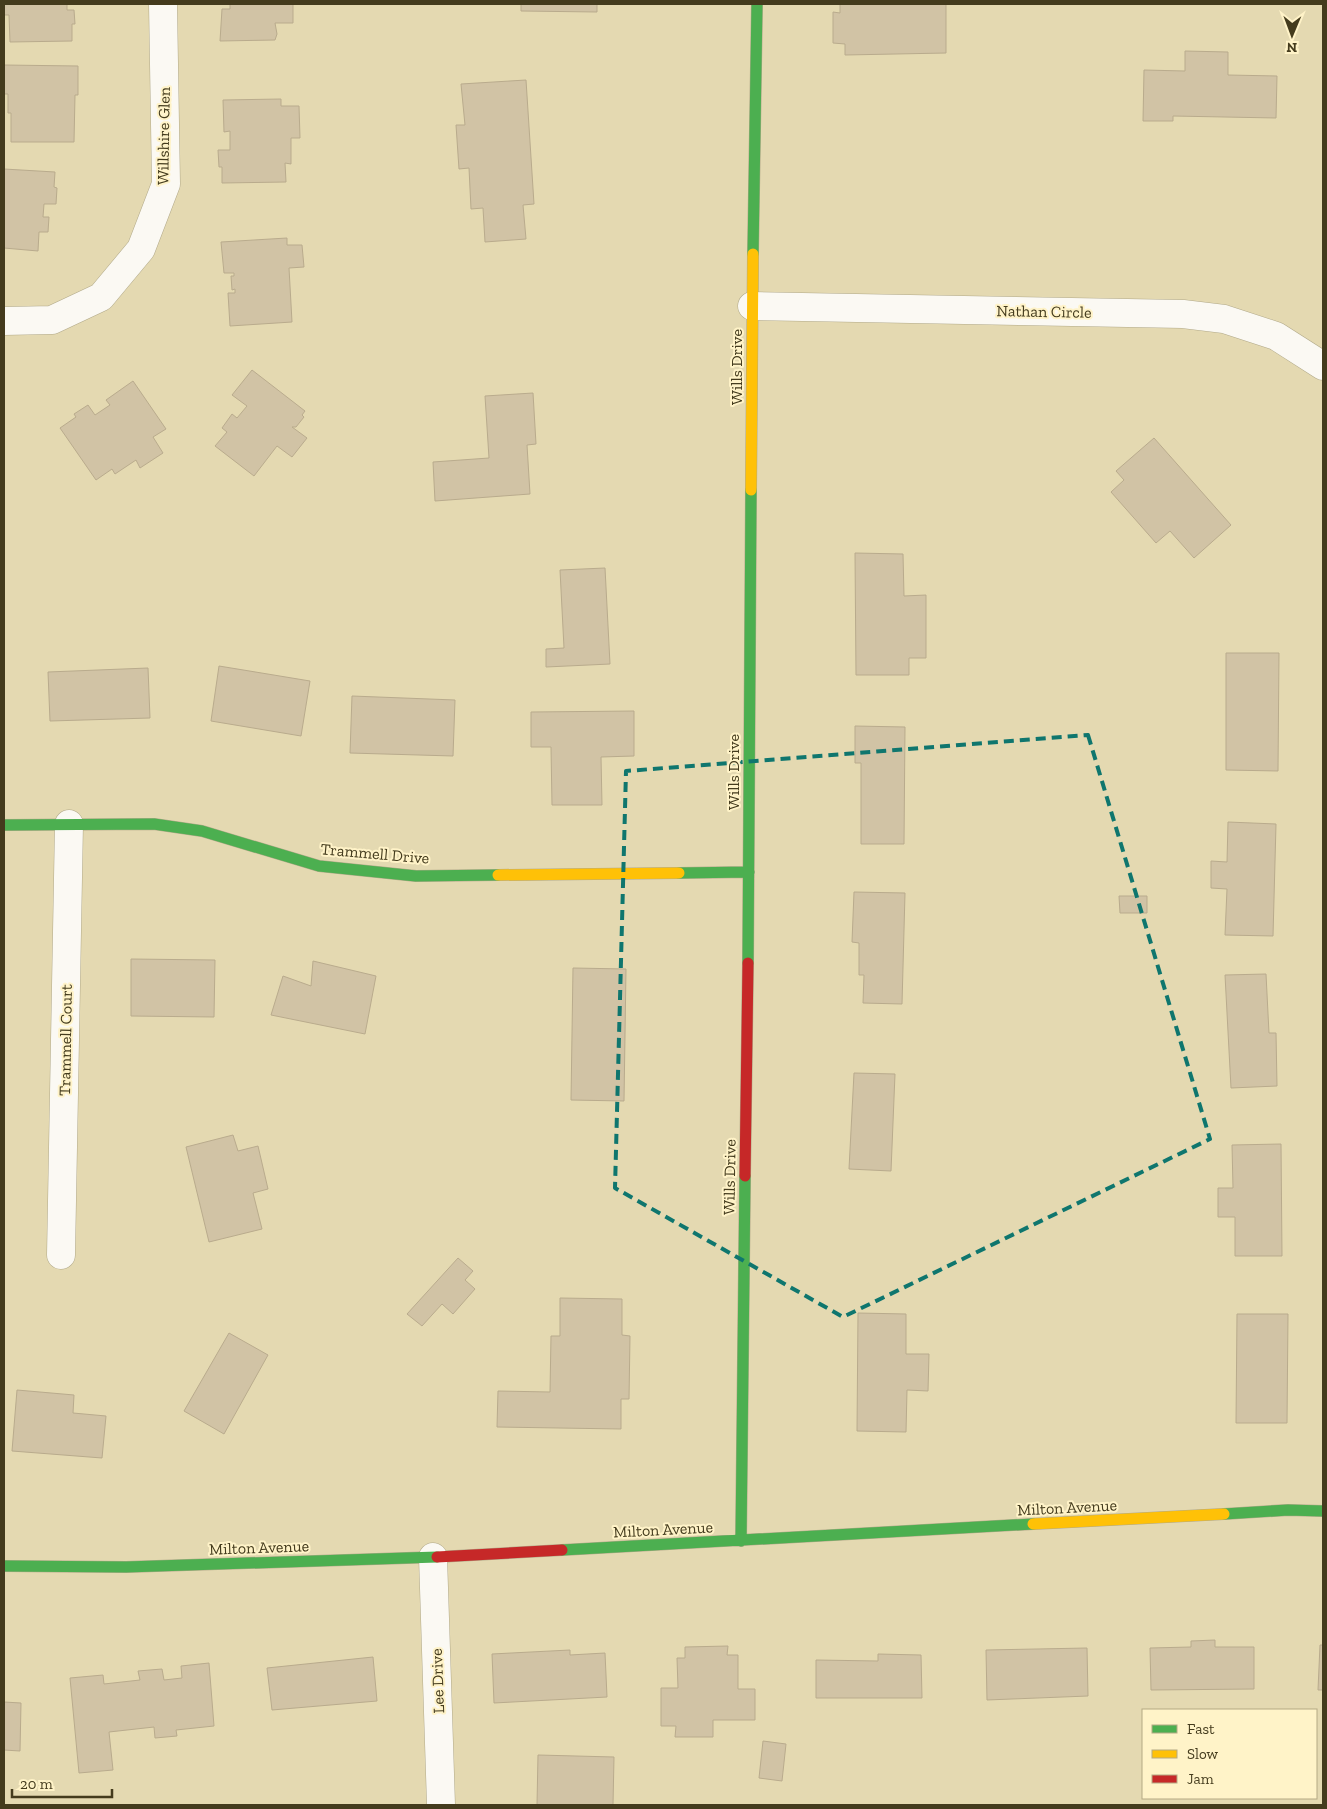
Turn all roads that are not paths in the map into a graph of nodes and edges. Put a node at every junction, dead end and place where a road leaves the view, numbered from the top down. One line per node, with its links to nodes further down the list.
1 (163, 4): 4 (street, Willshire Glen)
2 (757, 4): 3 (street, Wills Drive)
3 (752, 306): 5 (street, Nathan Circle); 8 (street, Wills Drive)
4 (4, 321)
5 (1323, 366)
6 (69, 824): 7 (street, Trammell Drive); 8 (street, Trammell Drive); 9 (street, Trammell Court)
7 (4, 825)
8 (748, 872): 11 (street, Wills Drive)
9 (61, 1255)
10 (1323, 1511): 11 (street, Milton Avenue)
11 (741, 1541): 12 (street, Milton Avenue)
12 (433, 1557): 13 (street, Milton Avenue); 14 (street, Lee Drive)
13 (4, 1566)
14 (441, 1805)

